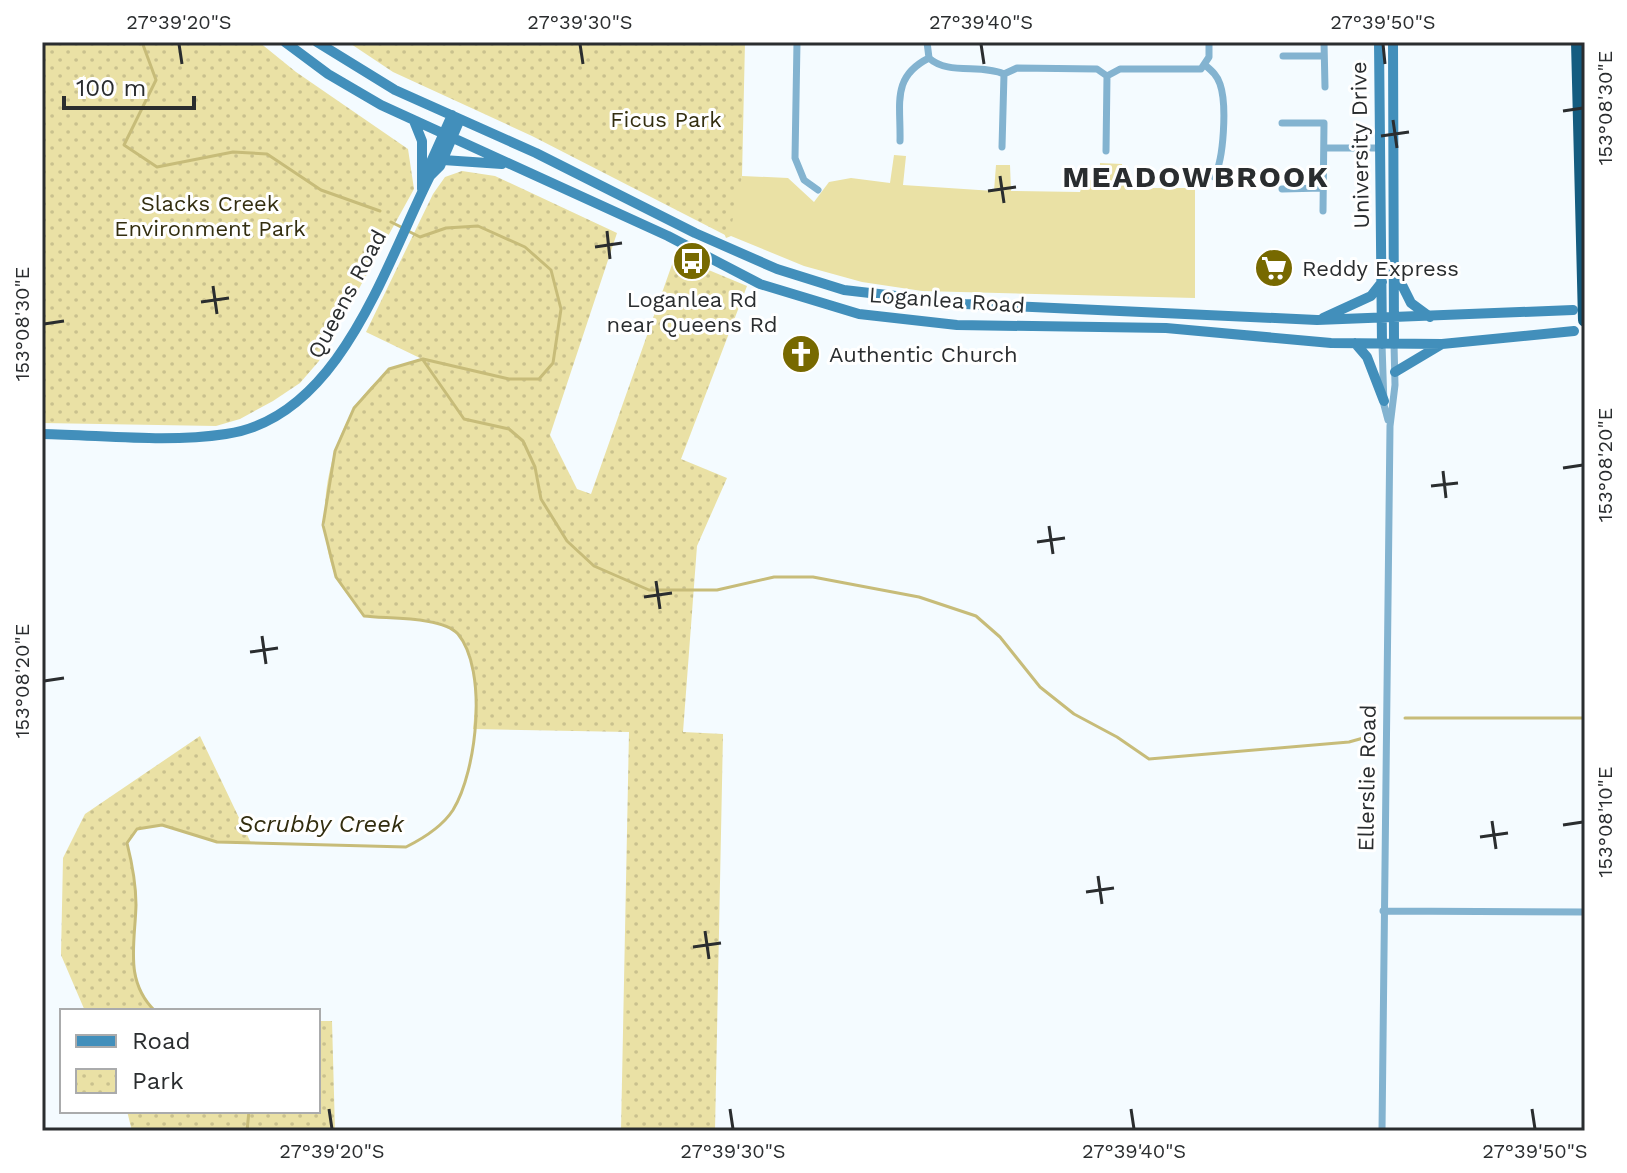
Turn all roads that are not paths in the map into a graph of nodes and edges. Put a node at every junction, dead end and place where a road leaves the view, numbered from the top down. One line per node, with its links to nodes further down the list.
1 (285, 42): 18 (main road, Loganlea Road)
2 (317, 42): 17 (main road, Loganlea Road)
3 (797, 42): 32 (street)
4 (927, 42): 12 (street)
5 (1209, 42): 13 (street)
6 (1324, 42): 11 (street)
7 (1379, 42): 24 (main road, University Drive)
8 (1393, 42): 35 (main road, University Drive)
9 (1578, 42): 40 (highway)
10 (1283, 56): 11 (street)
11 (1323, 56): 16 (street)
12 (929, 58): 14 (street); 21 (street)
13 (1205, 65): 15 (street); 29 (street)
14 (1004, 74): 15 (street); 22 (street)
15 (1107, 76): 25 (street)
16 (1325, 87)
17 (456, 117): 20 (main road, Queens Road); 39 (main road, Loganlea Road)
18 (414, 121): 20 (main road, Loganlea Road); 33 (main road)
19 (1282, 123): 23 (street)
20 (448, 135): 26 (main road, Queens Road); 27 (main road, Loganlea Road); 28 (main road, Queens Road)
21 (900, 141)
22 (1002, 147)
23 (1324, 148): 24 (street); 30 (street)
24 (1378, 148): 36 (main road, University Drive)
25 (1106, 151)
26 (443, 160): 27 (main road); 28 (main road, Queens Road)
27 (516, 166): 41 (main road, Loganlea Road)
28 (430, 176): 33 (main road, Queens Road)
29 (1214, 177)
30 (1323, 188): 31 (street); 34 (street)
31 (1282, 189)
32 (818, 190)
33 (423, 191): 48 (main road, Queens Road)
34 (1323, 211)
35 (1394, 269): 37 (main road); 38 (main road, University Drive)
36 (1382, 282): 38 (main road, University Drive); 39 (main road)
37 (1430, 317): 38 (main road, Loganlea Road); 40 (main road, Loganlea Road)
38 (1388, 319): 39 (main road, Loganlea Road); 42 (main road, University Drive); 43 (main road, University Drive)
39 (1317, 320)
40 (1577, 320): 44 (main road, Loganlea Road)
41 (1355, 343): 42 (main road, Loganlea Road); 46 (main road)
42 (1382, 344): 43 (main road, Loganlea Road); 46 (street, Ellerslie Road)
43 (1394, 344): 44 (main road, Loganlea Road); 45 (street, Ellerslie Road)
44 (1442, 344): 45 (main road)
45 (1395, 372): 47 (street, Ellerslie Road)
46 (1384, 401): 47 (street, Ellerslie Road)
47 (1390, 426): 49 (street, Ellerslie Road)
48 (42, 434)
49 (1383, 911): 50 (street); 51 (street, Ellerslie Road)
50 (1585, 912)
51 (1382, 1131)

